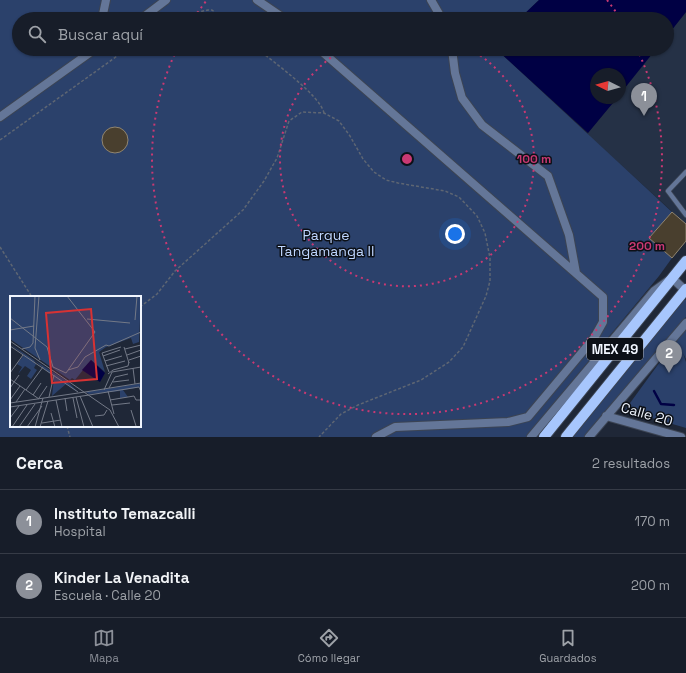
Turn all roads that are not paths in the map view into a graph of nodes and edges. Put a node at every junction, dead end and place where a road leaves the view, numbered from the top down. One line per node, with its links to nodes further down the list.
1 (106, 0): 5 (street)
2 (166, 0): 6 (street)
3 (257, 0): 7 (street)
4 (431, 0): 8 (street)
5 (103, 12)
6 (150, 12)
7 (275, 12)
8 (438, 12)
9 (85, 56): 12 (street)
10 (327, 56): 16 (street)
11 (453, 56): 16 (street)
12 (0, 117)
13 (686, 172): 14 (lane)
14 (686, 215)
15 (686, 261): 17 (main road, MEX 49)
16 (576, 273): 22 (street)
17 (672, 278): 18 (street); 20 (main road, MEX 49)
18 (686, 291): 25 (main road, MEX 49)
19 (686, 323): 21 (street)
20 (574, 392): 23 (street); 24 (main road, MEX 49)
21 (606, 416): 26 (street); 27 (street, Calle 20)
22 (376, 437)
23 (531, 437)
24 (544, 437)
25 (566, 437)
26 (589, 437)
27 (680, 437)

